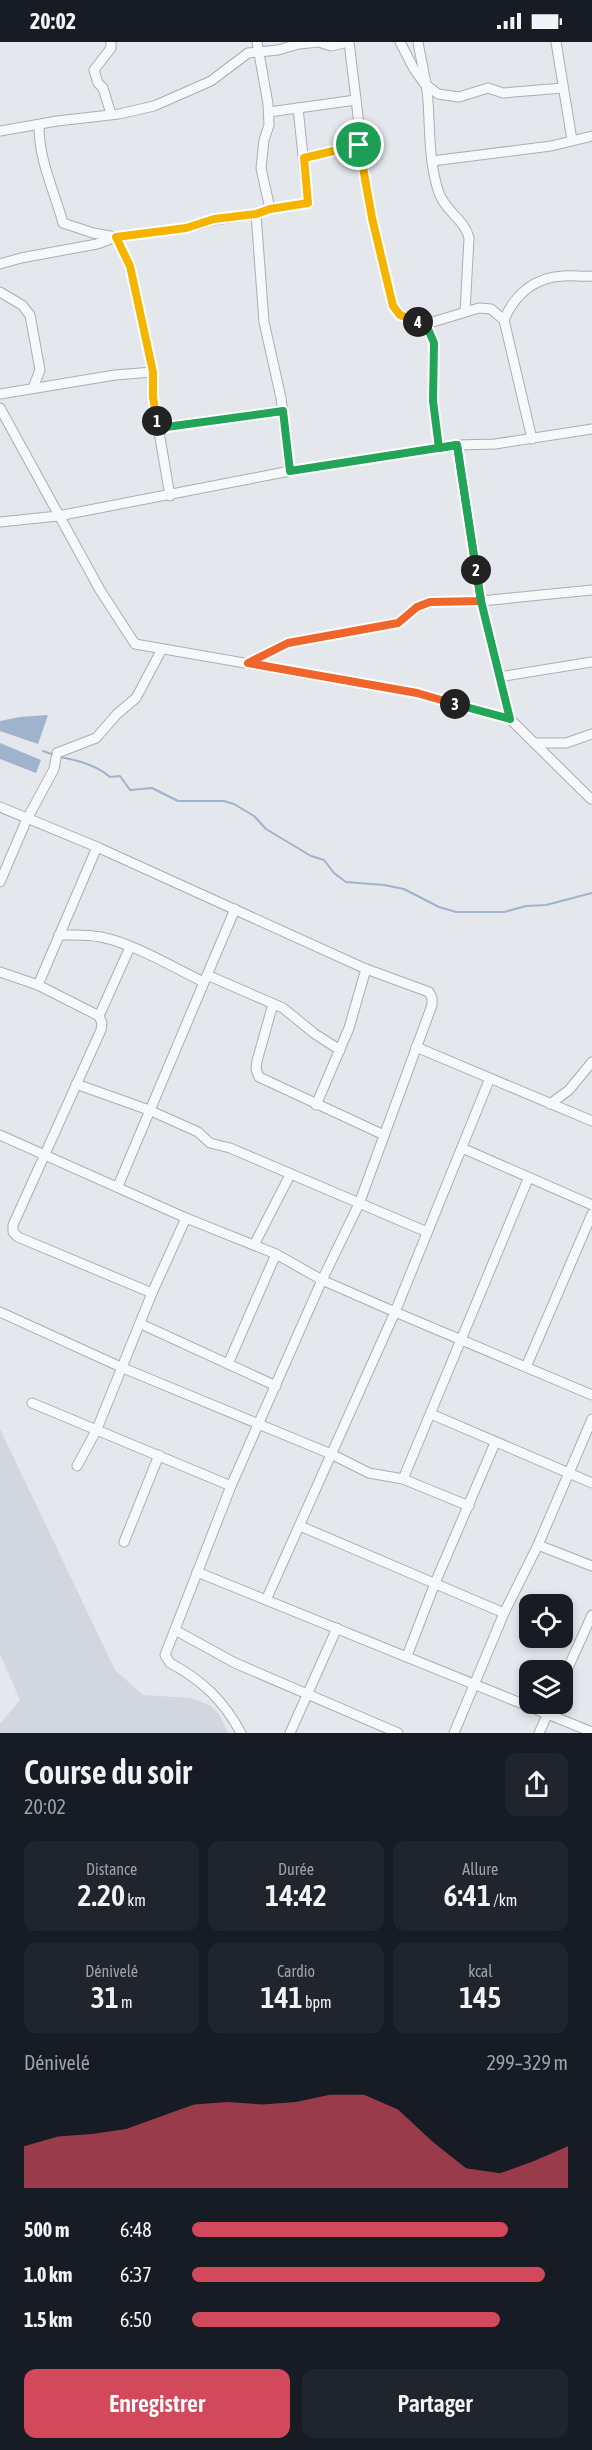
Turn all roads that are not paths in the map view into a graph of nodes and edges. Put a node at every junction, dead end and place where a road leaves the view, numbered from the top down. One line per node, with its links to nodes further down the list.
1 (349, 42): 6 (street); 11 (street)
2 (400, 42): 7 (street)
3 (418, 42): 7 (street)
4 (556, 42): 8 (street)
5 (111, 43): 14 (street)
6 (258, 46): 13 (street); 14 (street)
7 (424, 83): 9 (street); 10 (street)
8 (563, 87): 9 (street); 18 (street)
9 (438, 94): 10 (street)
10 (428, 99): 21 (street)
11 (356, 100): 12 (street); 19 (street)
12 (298, 108): 13 (street); 20 (street)
13 (269, 111): 22 (street)
14 (111, 114): 15 (street)
15 (39, 126): 16 (street); 24 (street)
16 (0, 131)
17 (592, 135): 18 (street)
18 (572, 140): 21 (street)
19 (359, 145): 20 (street); 30 (street)
20 (304, 158): 22 (street)
21 (432, 161): 28 (street)
22 (270, 209): 23 (street)
23 (256, 214): 24 (street); 35 (street)
24 (116, 237): 25 (street); 31 (street)
25 (0, 264)
26 (592, 276): 29 (street)
27 (0, 292): 32 (street)
28 (465, 312): 29 (street); 30 (street)
29 (504, 320): 38 (street)
30 (426, 324): 40 (street)
31 (153, 372): 32 (street); 36 (street)
32 (33, 388): 33 (street)
33 (0, 394)
34 (0, 408): 43 (street)
35 (283, 411): 36 (street); 41 (street)
36 (159, 428): 42 (street)
37 (592, 429): 38 (street)
38 (532, 439): 39 (street)
39 (457, 445): 40 (street); 46 (street)
40 (439, 448): 41 (street)
41 (290, 471): 42 (street)
42 (170, 496): 43 (street)
43 (58, 516): 44 (street); 47 (street)
44 (0, 522)
45 (592, 590): 46 (street)
46 (481, 601): 49 (street); 50 (street)
47 (162, 649): 49 (street); 56 (street)
48 (592, 662): 50 (street)
49 (248, 663): 51 (street)
50 (499, 677): 51 (street)
51 (510, 719): 53 (street)
52 (592, 735): 53 (street)
53 (535, 743): 54 (street)
54 (591, 799)
55 (0, 807): 56 (street)
56 (27, 819): 57 (street); 58 (street)
57 (97, 847): 59 (street); 60 (street)
58 (0, 882)
59 (235, 909): 62 (street); 64 (street)
60 (58, 935): 61 (street); 65 (street)
61 (129, 947): 64 (street); 67 (street)
62 (366, 969): 68 (street); 69 (street)
63 (0, 972): 65 (street)
64 (206, 979): 66 (street); 75 (street)
65 (38, 985): 67 (street)
66 (273, 1004): 69 (street); 74 (street)
67 (99, 1016): 72 (street)
68 (416, 1047): 71 (street); 78 (street)
69 (340, 1050): 74 (street)
70 (592, 1062): 73 (street)
71 (490, 1078): 73 (street); 79 (street)
72 (76, 1084): 75 (street); 80 (street)
73 (550, 1104): 76 (street)
74 (316, 1105): 78 (street)
75 (149, 1110): 81 (street); 83 (street)
76 (592, 1121)
77 (0, 1135): 80 (street)
78 (384, 1135): 84 (street)
79 (462, 1148): 82 (street); 88 (street)
80 (46, 1154): 83 (street); 92 (street)
81 (290, 1175): 84 (street); 89 (street)
82 (528, 1179): 85 (street); 96 (street)
83 (118, 1186): 87 (street)
84 (359, 1204): 88 (street); 91 (street)
85 (592, 1205)
86 (592, 1214): 98 (street)
87 (186, 1218): 89 (street); 92 (street)
88 (427, 1232): 94 (street)
89 (254, 1245): 90 (street)
90 (276, 1254): 91 (street); 97 (street)
91 (322, 1280): 94 (street); 100 (street)
92 (152, 1293): 95 (street)
93 (0, 1312): 99 (street)
94 (395, 1312): 96 (street); 108 (street)
95 (141, 1324): 97 (street); 99 (street)
96 (460, 1340): 98 (street); 103 (street)
97 (228, 1364): 100 (street)
98 (526, 1367): 101 (street)
99 (123, 1368): 105 (street); 106 (street)
100 (276, 1386): 105 (street)
101 (592, 1395)
102 (32, 1403): 106 (street)
103 (432, 1414): 107 (street); 112 (street)
104 (592, 1419): 111 (street)
105 (259, 1423): 108 (street); 114 (street)
106 (97, 1429): 109 (street); 110 (street)
107 (495, 1443): 111 (street); 115 (street)
108 (331, 1454): 112 (street); 116 (street)
109 (159, 1455): 114 (street); 117 (street)
110 (77, 1466)
111 (570, 1473): 113 (street); 118 (street)
112 (403, 1479): 115 (street)
113 (592, 1483)
114 (231, 1486): 120 (street)
115 (469, 1506): 121 (street)
116 (300, 1526): 121 (street); 122 (street)
117 (124, 1542)
118 (538, 1545): 119 (street); 123 (street)
119 (592, 1566)
120 (197, 1572): 122 (street); 126 (street)
121 (435, 1583): 123 (street); 127 (street)
122 (266, 1600): 125 (street)
123 (504, 1613): 129 (street)
124 (592, 1615): 128 (street)
125 (337, 1628): 127 (street); 130 (street)
126 (175, 1630): 130 (street); 135 (street)
127 (407, 1656): 129 (street)
128 (572, 1660)
129 (475, 1683): 131 (street); 138 (street)
130 (307, 1693): 136 (street); 137 (street)
131 (519, 1698)
132 (547, 1714): 139 (street)
133 (560, 1714): 134 (street)
134 (592, 1732)
135 (241, 1733)
136 (290, 1733)
137 (398, 1733)
138 (454, 1733)
139 (539, 1733)

